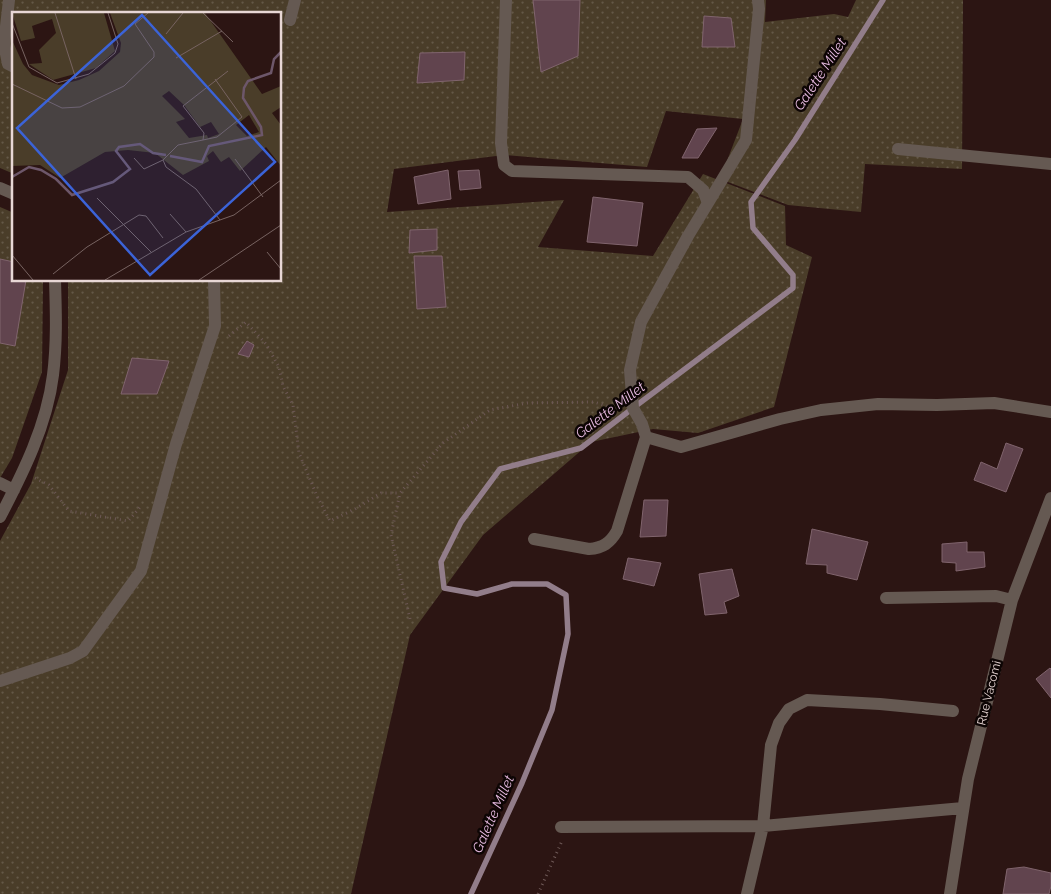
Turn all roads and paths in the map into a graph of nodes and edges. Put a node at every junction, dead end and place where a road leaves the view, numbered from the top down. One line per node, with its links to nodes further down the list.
1 (8, 0): 6 (street)
2 (295, 0): 5 (street)
3 (506, 0): 11 (street)
4 (758, 0): 11 (street)
5 (290, 20)
6 (12, 66)
7 (898, 149): 8 (street)
8 (1051, 164)
9 (0, 188): 10 (street)
10 (12, 193)
11 (708, 203): 15 (street)
12 (55, 281): 18 (street)
13 (214, 281): 29 (street)
14 (224, 340): 21 (path)
15 (633, 408): 17 (street); 21 (path)
16 (1051, 412): 17 (street)
17 (646, 437): 25 (street)
18 (24, 472): 20 (street); 23 (path)
19 (0, 483): 20 (street)
20 (14, 490): 24 (street)
21 (400, 493): 28 (path)
22 (1051, 498): 27 (street, Rue Vacomi)
23 (144, 502)
24 (0, 517)
25 (534, 539)
26 (886, 598): 27 (street)
27 (1012, 600): 31 (street, Rue Vacomi)
28 (410, 619)
29 (0, 681)
30 (953, 711): 32 (street)
31 (963, 808): 32 (street); 36 (street, Rue Vacomi)
32 (763, 826): 33 (street); 35 (street)
33 (565, 827): 34 (path)
34 (538, 894)
35 (747, 894)
36 (950, 894)

